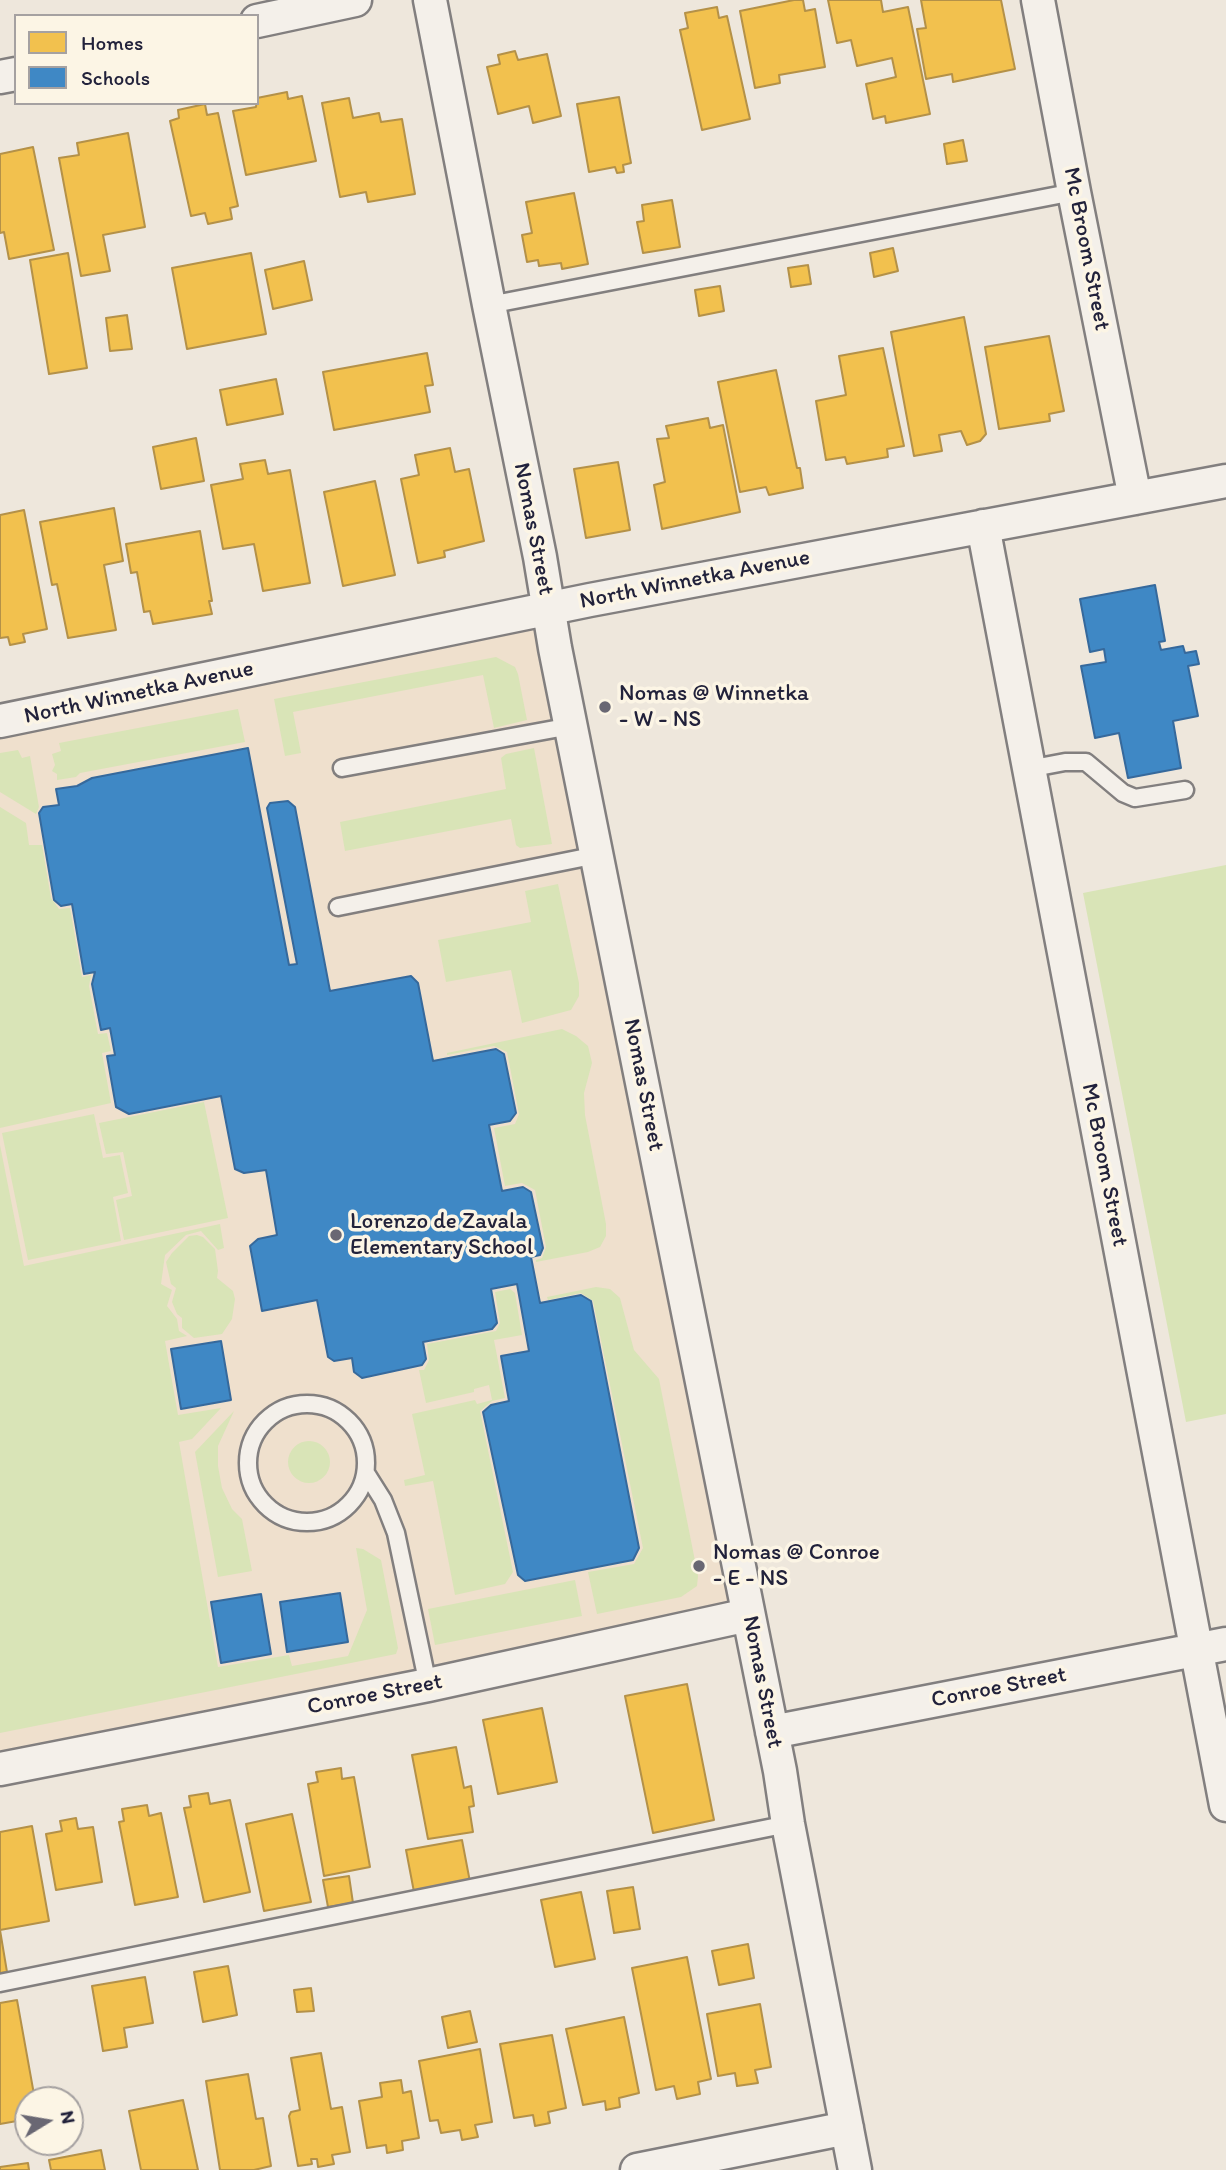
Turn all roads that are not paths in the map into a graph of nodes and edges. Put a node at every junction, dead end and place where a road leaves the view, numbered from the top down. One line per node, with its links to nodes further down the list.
1 (355, 0): 4 (street)
2 (430, 0): 6 (street, Nomas Street)
3 (1038, 0): 5 (street, Mc Broom Street)
4 (259, 21)
5 (1074, 192): 6 (lane); 8 (street, Mc Broom Street)
6 (488, 306): 10 (street, Nomas Street)
7 (1226, 481): 8 (street, North Winnetka Avenue)
8 (1135, 498): 9 (street, North Winnetka Avenue)
9 (982, 526): 10 (street, North Winnetka Avenue); 14 (street, Mc Broom Street)
10 (549, 608): 11 (street, North Winnetka Avenue); 12 (street, Nomas Street)
11 (0, 721)
12 (571, 726): 13 (lane); 16 (street, Nomas Street)
13 (342, 768)
14 (1028, 769): 15 (lane); 20 (street, Mc Broom Street)
15 (1185, 790)
16 (597, 855): 17 (lane); 19 (street, Nomas Street)
17 (338, 907)
18 (366, 1473): 18 (lane); 21 (lane)
19 (748, 1615): 21 (street, Conroe Street); 22 (street, Nomas Street)
20 (1211, 1647): 22 (street, Conroe Street); 24 (street, Mc Broom Street)
21 (428, 1685): 23 (street, Conroe Street)
22 (772, 1731): 25 (street, Nomas Street)
23 (0, 1769)
24 (1226, 1805)
25 (788, 1824): 26 (lane); 27 (street, Nomas Street)
26 (0, 1983)
27 (847, 2128): 28 (street); 29 (street, Nomas Street)
28 (637, 2170)
29 (855, 2170)

